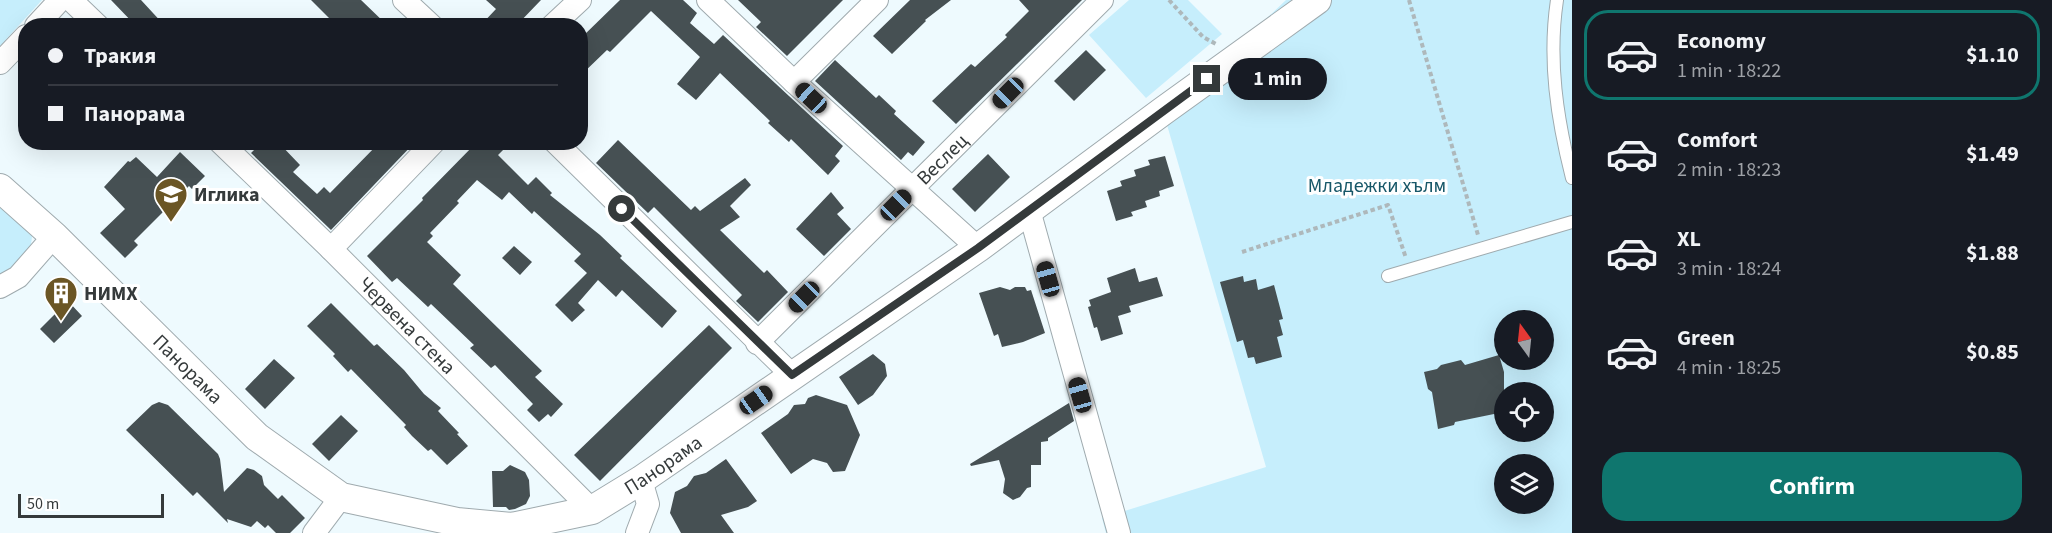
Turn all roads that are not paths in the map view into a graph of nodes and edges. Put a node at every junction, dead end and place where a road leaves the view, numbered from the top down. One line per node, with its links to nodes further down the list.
1 (60, 0): 10 (street)
2 (71, 0): 11 (street)
3 (404, 0): 12 (street)
4 (579, 0): 13 (street)
5 (708, 0): 16 (street)
6 (877, 0): 16 (street)
7 (1102, 0): 22 (street, Веслец)
8 (1317, 0): 23 (street, Панорама)
9 (1557, 0): 20 (lane)
10 (43, 18)
11 (90, 18)
12 (423, 18)
13 (560, 18)
14 (18, 44): 15 (street)
15 (0, 63)
16 (794, 82): 22 (street)
17 (228, 150): 27 (street, Червена стена)
18 (426, 150): 27 (street)
19 (563, 150): 30 (street)
20 (1572, 178)
21 (0, 188): 25 (street, Панорама)
22 (912, 190): 26 (street); 30 (street, Веслец)
23 (1029, 210): 26 (street, Панорама); 38 (street)
24 (1572, 222): 28 (lane)
25 (54, 236): 29 (street); 33 (street, Панорама)
26 (978, 248): 31 (street, Панорама)
27 (331, 249): 34 (street, Червена стена)
28 (1388, 276)
29 (0, 287)
30 (757, 343): 31 (street)
31 (792, 375): 32 (street, Панорама)
32 (642, 480): 34 (street, Панорама); 37 (street)
33 (341, 497): 35 (street, Панорама); 36 (street)
34 (592, 510): 35 (street, Панорама)
35 (455, 527)
36 (314, 533)
37 (638, 533)
38 (1119, 533)

